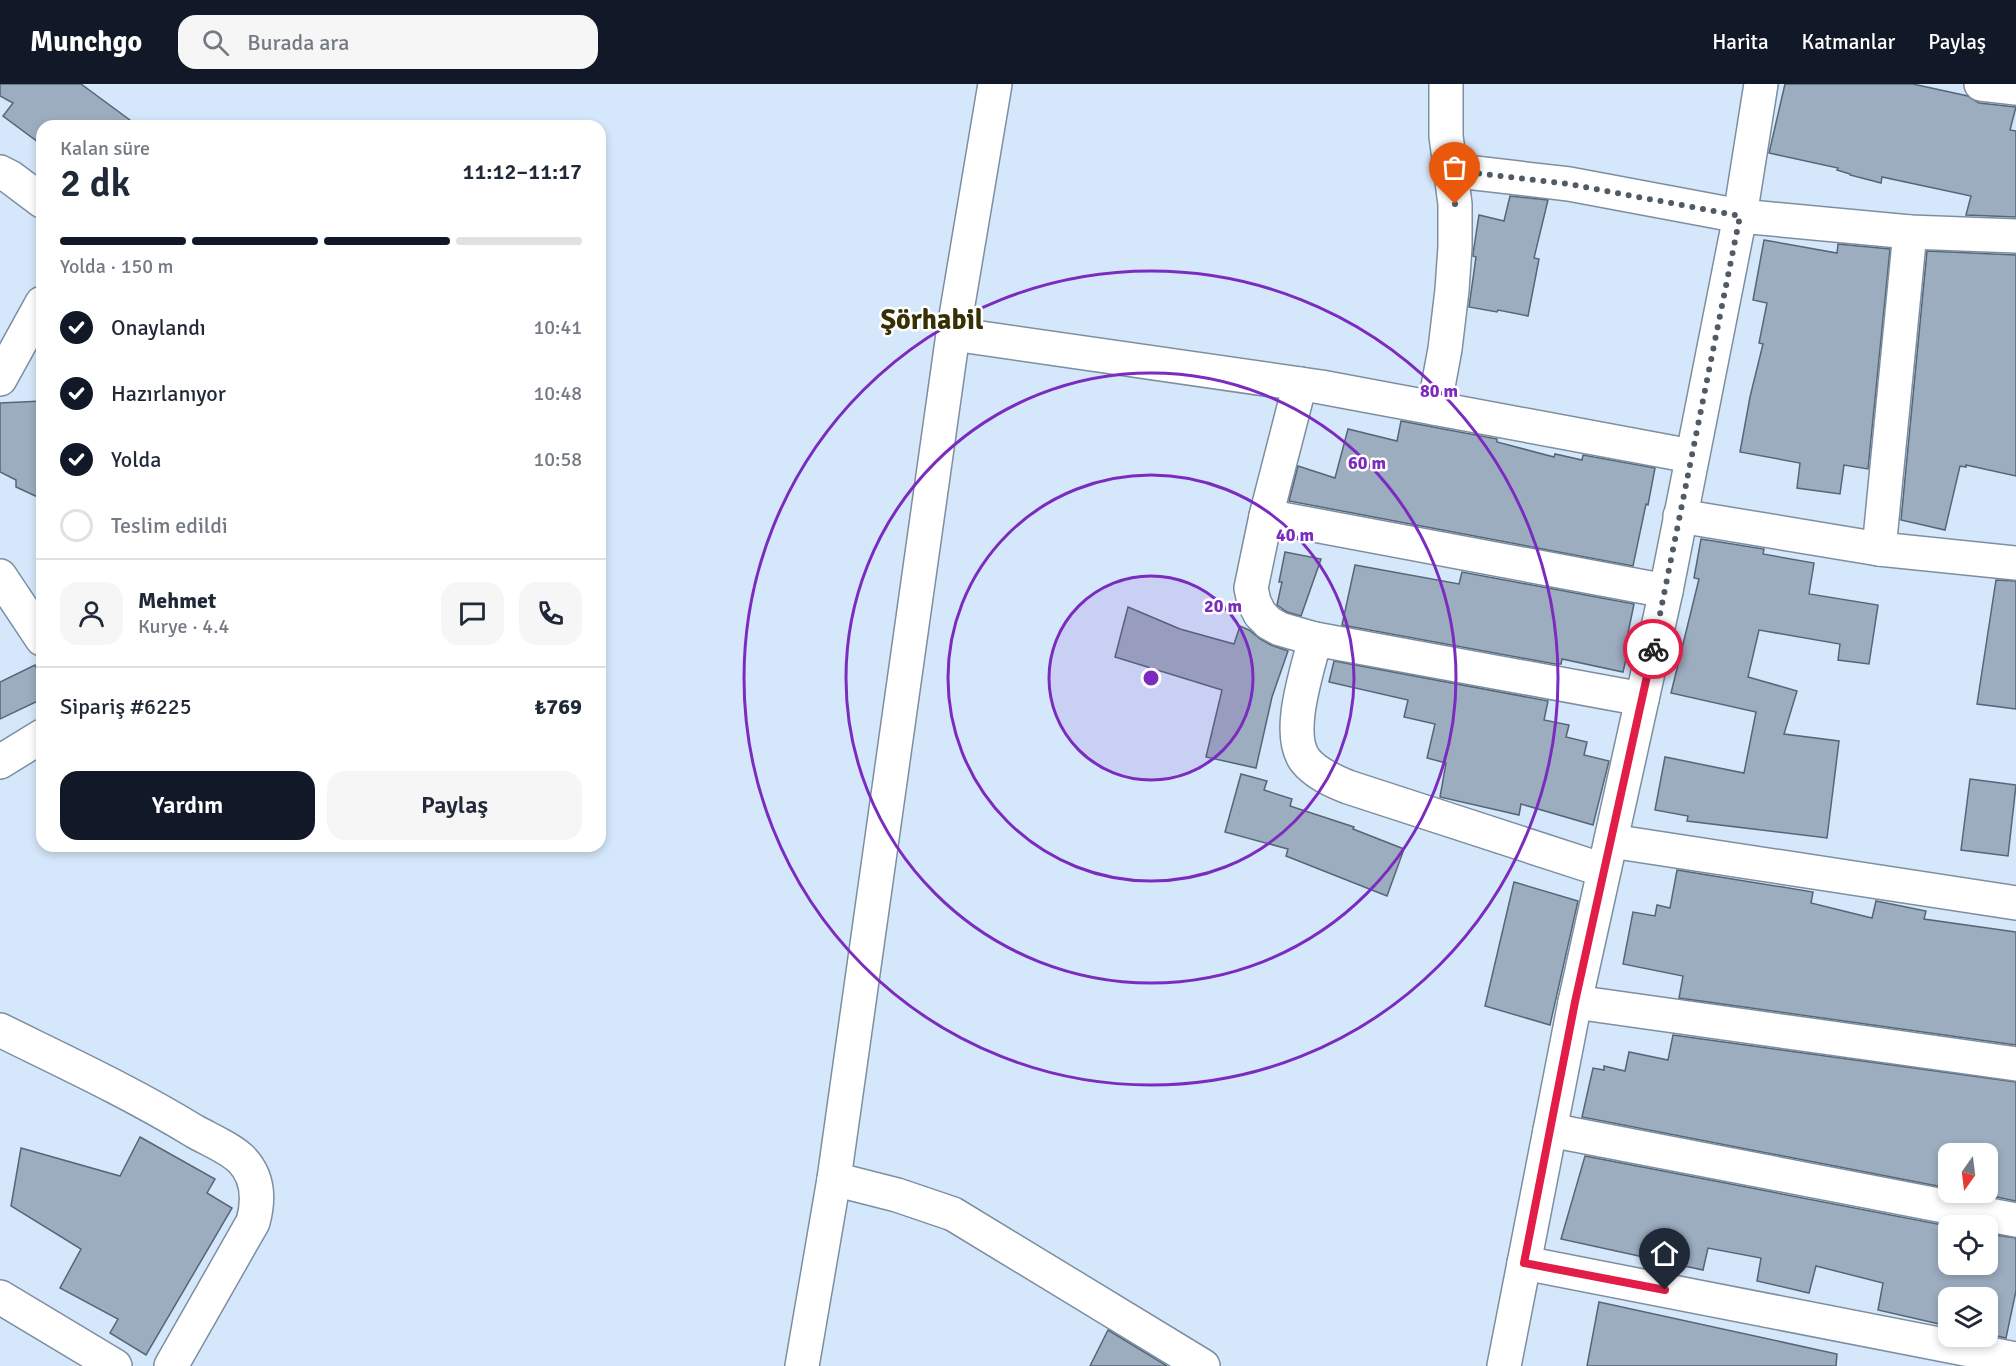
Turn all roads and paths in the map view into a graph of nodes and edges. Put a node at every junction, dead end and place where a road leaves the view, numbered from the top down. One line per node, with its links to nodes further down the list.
1 (995, 84): 13 (street)
2 (1446, 84): 6 (street)
3 (1761, 84): 9 (street)
4 (1981, 84): 5 (street)
5 (2016, 88)
6 (1449, 170): 9 (street); 16 (street)
7 (0, 171): 8 (street)
8 (36, 196)
9 (1740, 216): 10 (street); 17 (street)
10 (1910, 232): 11 (street); 20 (street)
11 (2016, 236)
12 (36, 314): 14 (street)
13 (953, 334): 15 (street); 36 (street)
14 (0, 379)
15 (1300, 384): 16 (street); 18 (street)
16 (1434, 408): 17 (street)
17 (1691, 456): 19 (street)
18 (1266, 516): 23 (street); 26 (street)
19 (1680, 516): 20 (street); 23 (street)
20 (1879, 549): 21 (street)
21 (2016, 563)
22 (0, 576): 24 (street)
23 (1666, 591): 27 (street)
24 (12, 612): 25 (street)
25 (36, 634)
26 (1316, 639): 27 (street); 30 (street)
27 (1641, 699): 30 (street)
28 (36, 740): 29 (street)
29 (0, 762)
30 (1607, 855): 31 (street); 32 (street)
31 (2016, 903)
32 (1575, 1002): 34 (street); 35 (street)
33 (0, 1030): 42 (street)
34 (2016, 1064)
35 (1551, 1130): 37 (street); 38 (street)
36 (834, 1179): 43 (street); 44 (street)
37 (2016, 1220)
38 (1524, 1263): 40 (street); 45 (street)
39 (0, 1297): 41 (street)
40 (2016, 1359)
41 (115, 1366)
42 (171, 1366)
43 (802, 1366)
44 (1203, 1366)
45 (1504, 1366)

